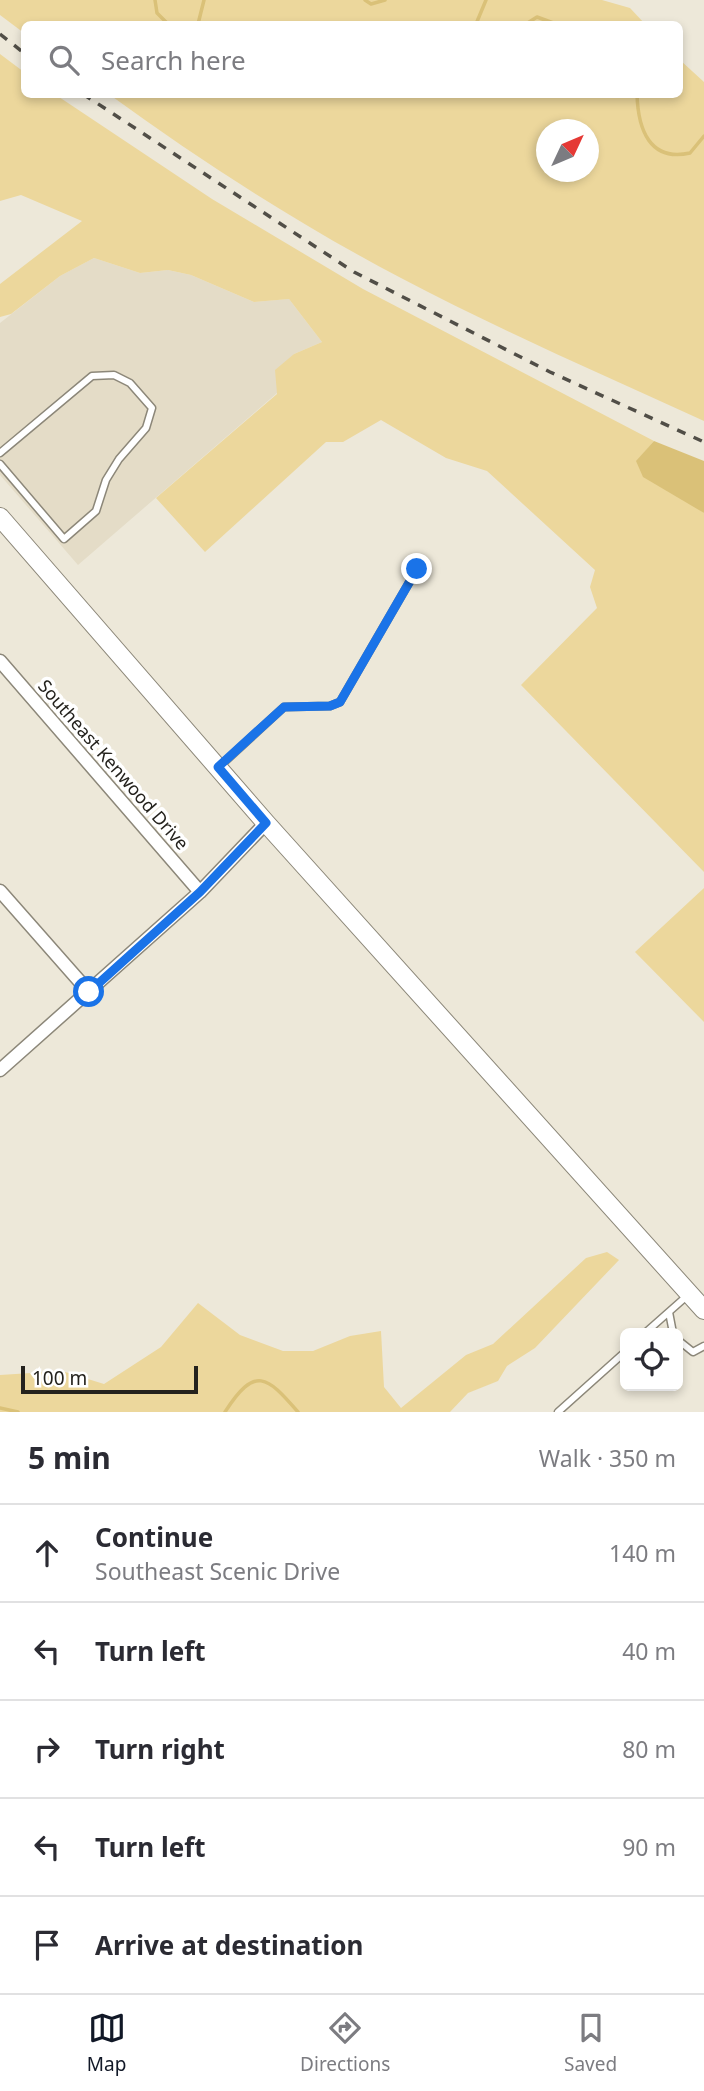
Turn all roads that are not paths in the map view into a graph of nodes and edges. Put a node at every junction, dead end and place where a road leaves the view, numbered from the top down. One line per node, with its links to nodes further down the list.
1 (0, 453): 2 (lane)
2 (0, 464)
3 (0, 517): 6 (main road)
4 (417, 569): 6 (lane)
5 (0, 661): 9 (street, Southeast Kenwood Drive)
6 (218, 767): 7 (main road)
7 (266, 823): 9 (street); 12 (main road)
8 (0, 891): 10 (street)
9 (200, 892): 10 (street)
10 (89, 992): 11 (street)
11 (0, 1070)
12 (690, 1293): 13 (main road); 14 (lane)
13 (704, 1310)
14 (669, 1312): 15 (lane); 16 (lane)
15 (651, 1328)
16 (672, 1328)
17 (683, 1344): 18 (lane)
18 (704, 1346)
19 (620, 1356): 20 (lane)
20 (558, 1412)

